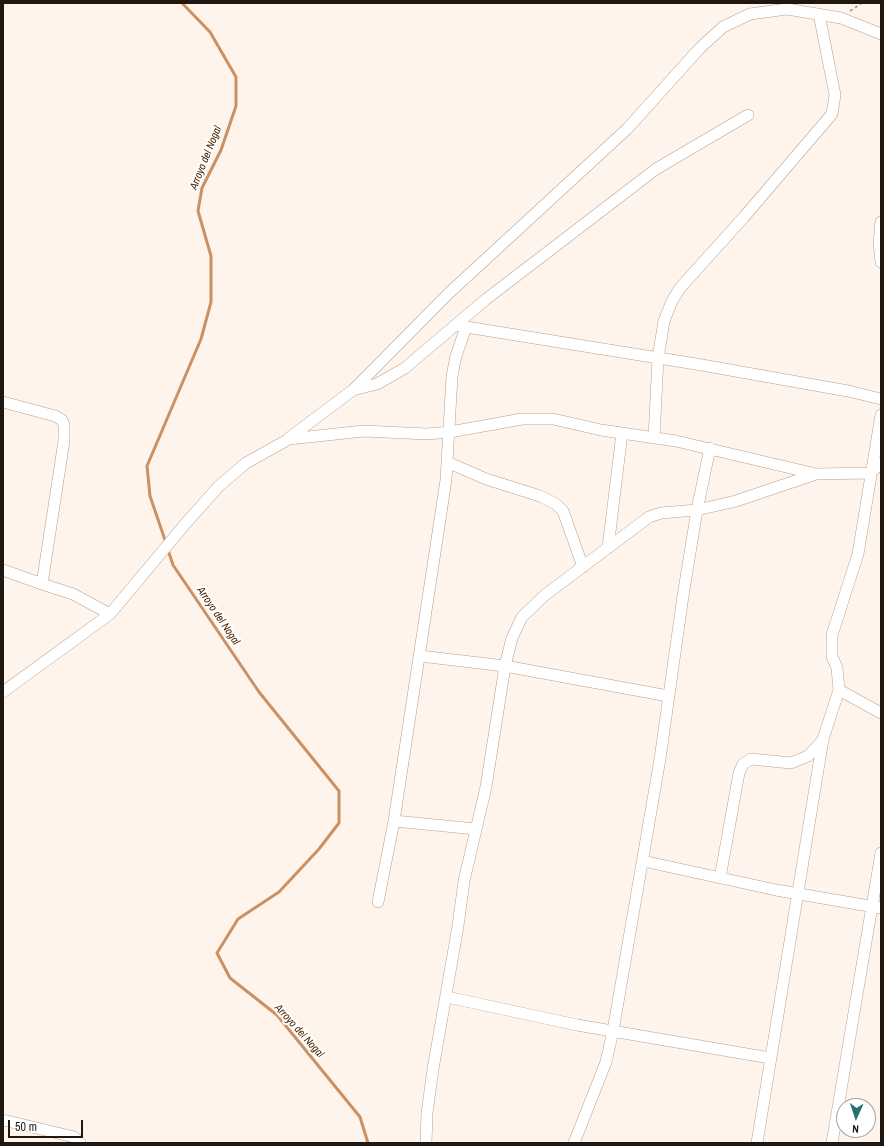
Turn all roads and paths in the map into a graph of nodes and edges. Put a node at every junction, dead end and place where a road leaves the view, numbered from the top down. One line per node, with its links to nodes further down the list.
1 (819, 14): 3 (street); 10 (street); 11 (street)
2 (881, 25): 3 (street)
3 (862, 27): 4 (street)
4 (881, 34)
5 (748, 115): 8 (street)
6 (881, 222): 7 (street)
7 (881, 262)
8 (454, 326): 9 (street); 11 (street)
9 (466, 327): 10 (street); 15 (street)
10 (658, 358): 12 (street); 18 (street)
11 (353, 390): 17 (street)
12 (881, 399)
13 (3, 402): 28 (street)
14 (881, 415): 22 (street)
15 (450, 432): 16 (street); 17 (street); 20 (street)
16 (622, 433): 18 (street); 25 (street)
17 (288, 438): 29 (street)
18 (654, 438): 19 (street)
19 (710, 448): 23 (street); 24 (street)
20 (447, 462): 26 (street); 30 (street)
21 (881, 463): 22 (street)
22 (870, 473): 23 (street); 32 (street)
23 (816, 474): 24 (street)
24 (697, 510): 25 (street); 34 (street)
25 (608, 548): 26 (street)
26 (583, 567): 31 (street)
27 (3, 570): 28 (street)
28 (42, 584): 29 (street)
29 (110, 614): 33 (street)
30 (420, 656): 31 (street); 37 (street)
31 (505, 666): 34 (street); 38 (street)
32 (839, 690): 35 (street); 36 (street)
33 (3, 692)
34 (668, 696): 40 (street)
35 (881, 713)
36 (823, 739): 41 (street); 42 (street)
37 (394, 821): 38 (street); 43 (street)
38 (476, 829): 45 (street)
39 (881, 853): 44 (street)
40 (643, 861): 41 (street); 46 (street)
41 (720, 878): 42 (street)
42 (797, 894): 44 (street); 47 (street)
43 (378, 902)
44 (877, 907): 53 (street)
45 (447, 997): 46 (street); 50 (street)
46 (613, 1031): 47 (street); 51 (street)
47 (770, 1058): 52 (street)
48 (3, 1120): 49 (street)
49 (80, 1143)
50 (426, 1143)
51 (574, 1143)
52 (757, 1143)
53 (832, 1143)

